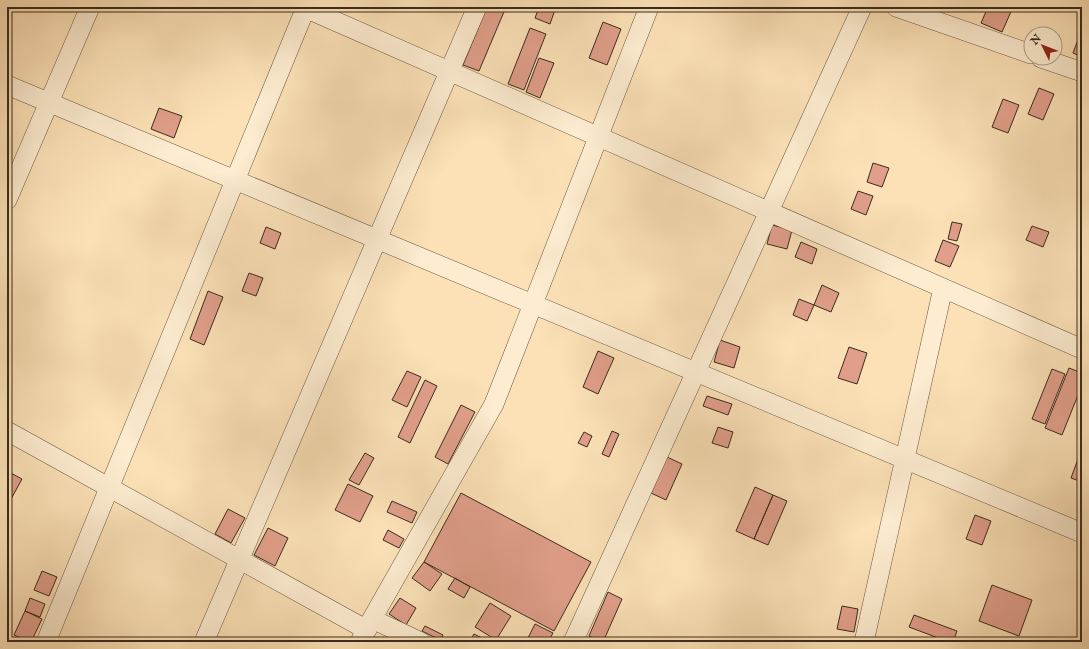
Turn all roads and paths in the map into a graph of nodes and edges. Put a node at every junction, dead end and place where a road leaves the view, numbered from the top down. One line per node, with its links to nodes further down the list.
1 (90, 7): 12 (street)
2 (305, 7): 9 (street); 14 (street)
3 (477, 7): 9 (street)
4 (649, 7): 13 (street)
5 (862, 7): 16 (street)
6 (896, 7): 7 (street)
7 (1023, 51)
8 (1063, 66): 10 (street)
9 (449, 71): 13 (street); 17 (street)
10 (1082, 72)
11 (7, 85): 12 (street)
12 (49, 103): 14 (street); 15 (street)
13 (598, 136): 16 (street); 19 (street)
14 (235, 180): 17 (street); 24 (street)
15 (7, 200)
16 (769, 212): 18 (street); 21 (street)
17 (377, 239): 19 (street); 26 (street)
18 (943, 288): 20 (street); 23 (street)
19 (533, 304): 21 (street); 27 (street)
20 (1082, 349)
21 (696, 372): 23 (street); 31 (street)
22 (7, 431): 24 (street)
23 (905, 459): 25 (street); 32 (street)
24 (110, 488): 26 (street); 28 (street)
25 (1082, 533)
26 (239, 560): 27 (street); 29 (street)
27 (366, 630): 30 (street)
28 (46, 642)
29 (204, 642)
30 (421, 642)
31 (572, 642)
32 (864, 642)

